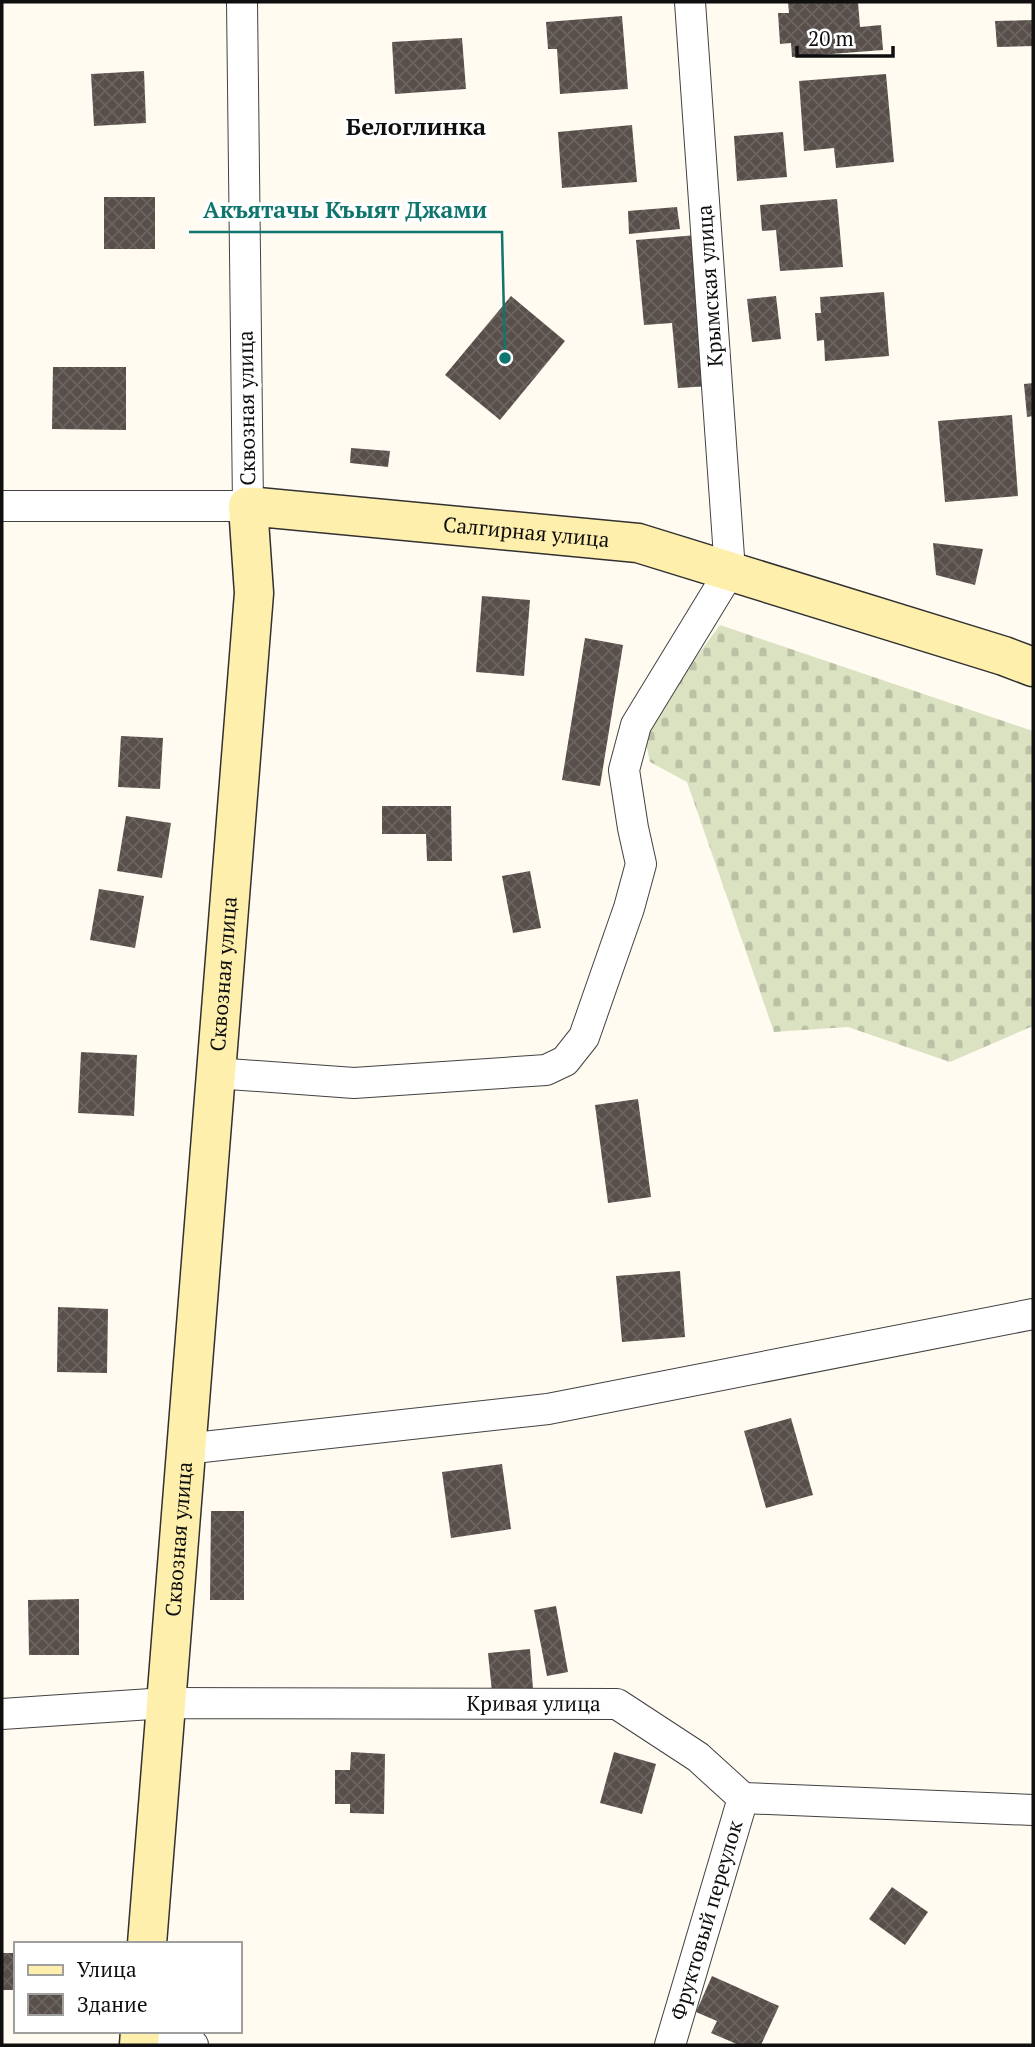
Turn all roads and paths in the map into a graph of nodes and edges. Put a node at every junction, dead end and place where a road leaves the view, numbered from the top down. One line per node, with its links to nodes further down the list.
1 (242, 2): 4 (street, Сквозная улица)
2 (690, 2): 5 (street, Крымская улица)
3 (2, 506): 4 (street, Салгирная улица)
4 (248, 506): 5 (main road, Салгирная улица); 7 (main road, Сквозная улица)
5 (730, 571): 6 (main road, Салгирная улица); 7 (street)
6 (1033, 667)
7 (215, 1073): 9 (main road, Сквозная улица)
8 (1033, 1314): 9 (street)
9 (186, 1449): 10 (main road, Сквозная улица)
10 (166, 1703): 11 (street, Кривая улица); 12 (street, Кривая улица); 14 (main road, Сквозная улица)
11 (2, 1714)
12 (743, 1798): 13 (street); 17 (street, Фруктовый переулок)
13 (1033, 1810)
14 (147, 1942)
15 (140, 2036): 16 (street)
16 (193, 2045)
17 (670, 2045)

